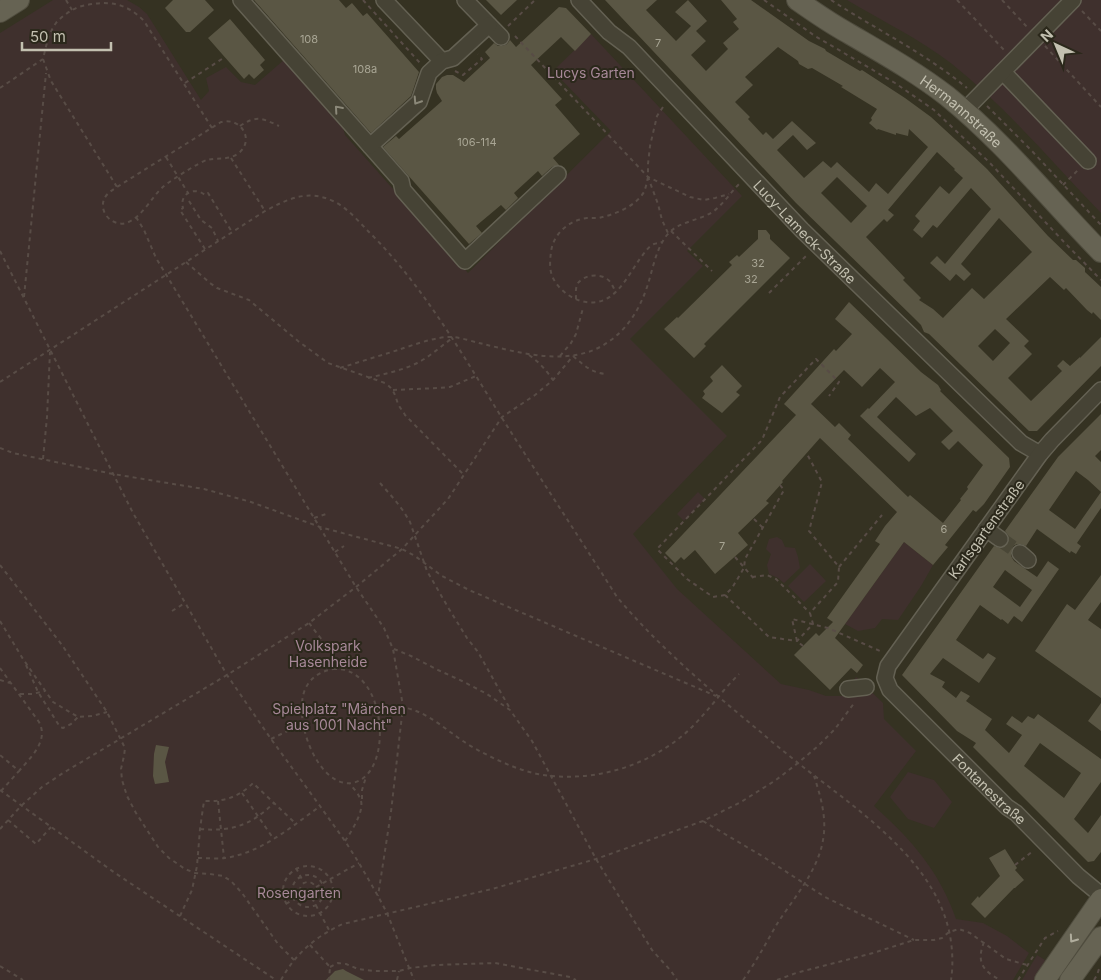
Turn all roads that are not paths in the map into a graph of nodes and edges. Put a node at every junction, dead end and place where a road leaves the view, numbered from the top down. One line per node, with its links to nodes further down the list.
1 (241, 0): 12 (street, one-way to 1)
2 (384, 0): 9 (street)
3 (465, 0): 7 (street)
4 (579, 0): 19 (street, Lucy-Lameck-Straße)
5 (797, 0): 11 (main road, Hermannstraße)
6 (1072, 0): 10 (street)
7 (489, 25): 8 (street); 9 (street)
8 (507, 30)
9 (442, 61): 12 (street, one-way to 12)
10 (1003, 72): 11 (street); 13 (street)
11 (964, 111): 17 (main road, Hermannstraße)
12 (370, 146): 15 (street)
13 (1088, 161)
14 (558, 174): 15 (street)
15 (401, 181): 16 (street)
16 (454, 228)
17 (1101, 252)
18 (1101, 390): 19 (street, Karlsgartenstraße)
19 (1040, 454): 20 (street, Karlsgartenstraße)
20 (986, 529): 21 (street); 22 (street, Karlsgartenstraße)
21 (1000, 539)
22 (885, 678): 25 (street, Fontanestraße)
23 (866, 687): 24 (street)
24 (848, 689)
25 (1101, 895)
26 (1101, 899): 28 (main road, one-way to 28)
27 (1101, 937): 29 (main road)
28 (1045, 980)
29 (1070, 980)

